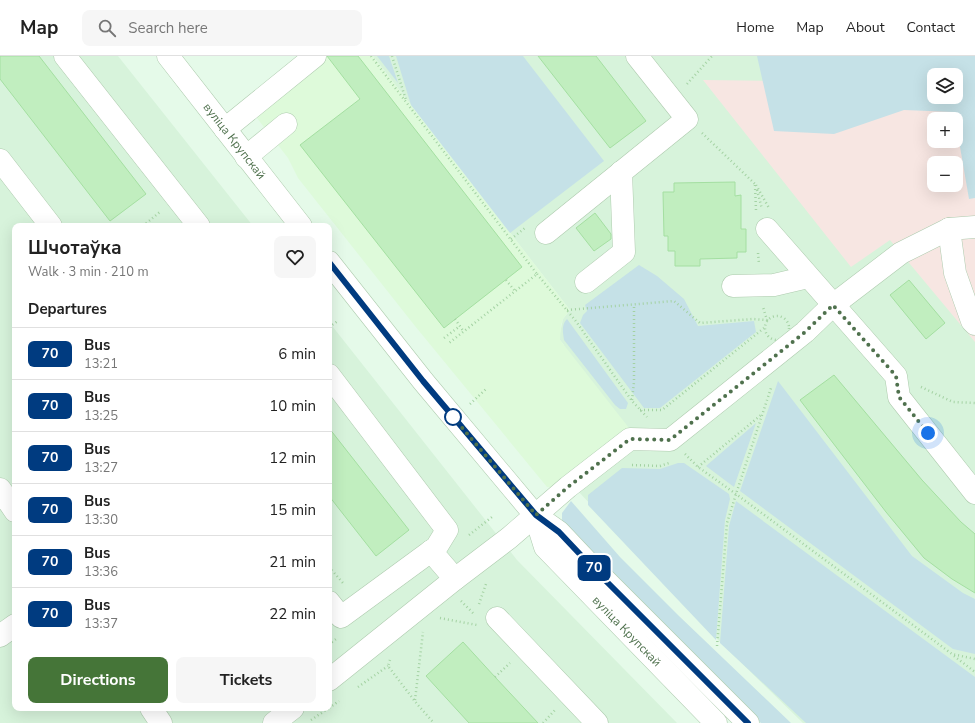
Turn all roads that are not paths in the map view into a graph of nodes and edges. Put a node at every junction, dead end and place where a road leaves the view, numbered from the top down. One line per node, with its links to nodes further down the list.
1 (65, 56): 11 (street)
2 (168, 56): 6 (street, вуліца Крупскай)
3 (315, 56): 6 (street)
4 (637, 56): 9 (street)
5 (286, 124): 7 (street)
6 (225, 129): 7 (street, вуліца Крупскай)
7 (246, 157): 12 (street, вуліца Крупскай)
8 (0, 160): 10 (street)
9 (621, 172): 16 (street); 19 (street)
10 (49, 223)
11 (197, 223)
12 (299, 223)
13 (975, 227): 15 (street)
14 (767, 229): 18 (street)
15 (949, 229): 21 (street); 22 (street)
16 (546, 233)
17 (332, 266): 27 (street, вуліца Крупскай)
18 (808, 277): 20 (street); 21 (street)
19 (586, 282)
20 (733, 286)
21 (833, 305): 25 (street); 27 (street)
22 (975, 324)
23 (332, 379): 28 (street)
24 (0, 489): 26 (street)
25 (975, 493)
26 (12, 506)
27 (536, 515): 29 (street); 40 (street, вуліца Крупскай); 41 (street, вуліца Крупскай)
28 (431, 551): 29 (street); 30 (street)
29 (457, 589): 34 (street)
30 (332, 606)
31 (488, 622): 39 (street)
32 (12, 627): 33 (street)
33 (0, 636)
34 (332, 678)
35 (153, 711): 37 (street)
36 (289, 711): 38 (street)
37 (161, 723)
38 (274, 723)
39 (597, 723)
40 (716, 723)
41 (748, 723)

